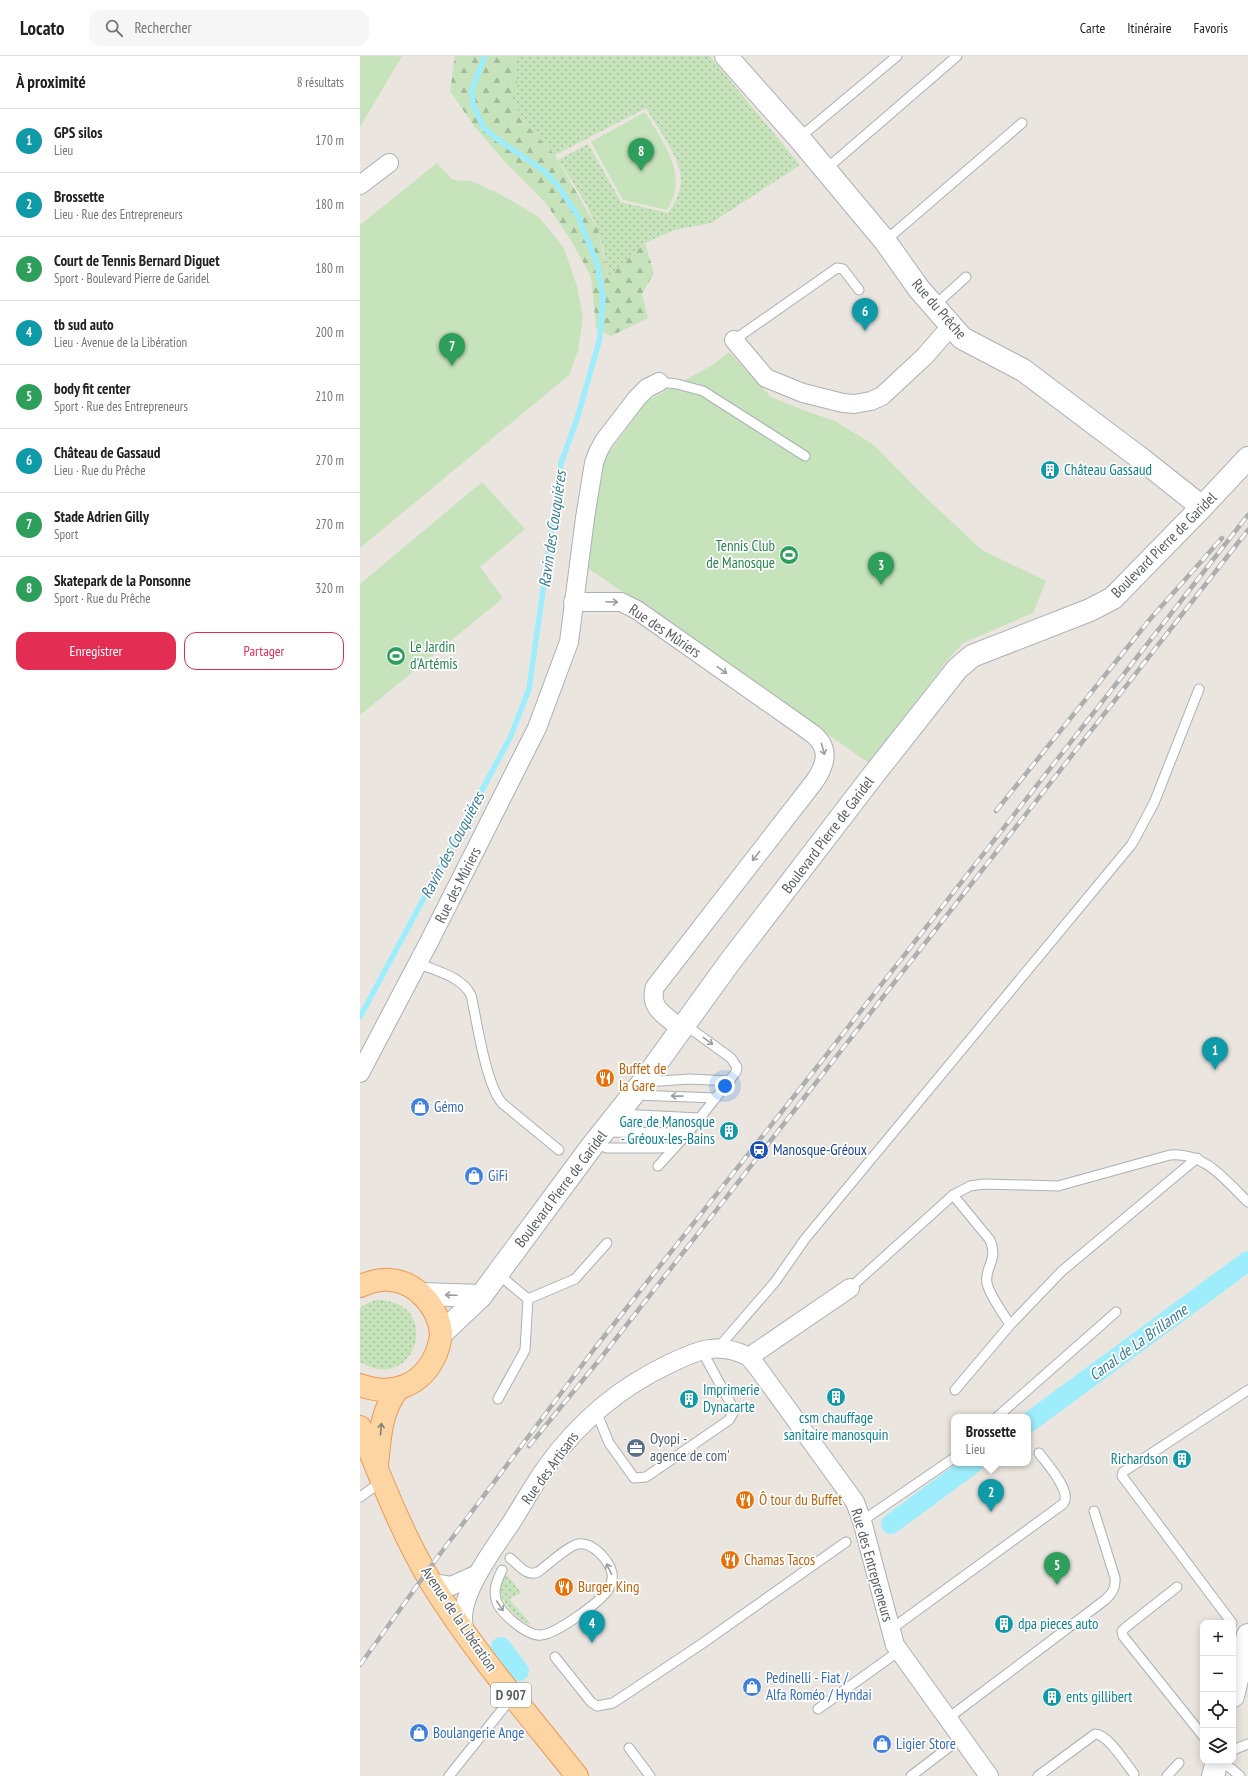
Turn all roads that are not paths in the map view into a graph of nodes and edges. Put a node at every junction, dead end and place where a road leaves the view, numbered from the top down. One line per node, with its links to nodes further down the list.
1 (726, 56): 5 (street, Rue du Prêche)
2 (897, 56): 5 (lane)
3 (957, 56): 7 (lane)
4 (1022, 123): 9 (lane)
5 (799, 138): 7 (street, Rue du Prêche)
6 (389, 163): 8 (street)
7 (825, 170): 9 (street, Rue du Prêche)
8 (360, 185)
9 (886, 241): 12 (street, Rue du Prêche)
10 (966, 277): 12 (lane)
11 (859, 290): 14 (lane)
12 (934, 306): 13 (street, Rue du Prêche)
13 (957, 332): 14 (street); 18 (street, Rue du Prêche)
14 (734, 340)
15 (659, 382): 16 (lane); 19 (street)
16 (805, 456)
17 (1248, 458): 18 (street, Boulevard Pierre de Garidel)
18 (1202, 507): 22 (street, Boulevard Pierre de Garidel)
19 (573, 602): 21 (street, Rue des Mûriers); 22 (street, Rue des Mûriers, one-way to 22)
20 (1199, 689): 47 (lane)
21 (417, 964): 23 (street, Rue des Mûriers); 32 (lane)
22 (683, 1027): 24 (lane, one-way to 24); 25 (street, Boulevard Pierre de Garidel)
23 (360, 1073)
24 (730, 1082): 25 (lane); 26 (lane)
25 (637, 1089): 26 (lane, one-way to 25); 27 (street, Boulevard Pierre de Garidel)
26 (716, 1098): 28 (lane)
27 (618, 1114): 28 (lane); 30 (street, Boulevard Pierre de Garidel)
28 (699, 1118): 29 (lane)
29 (688, 1133): 30 (lane); 31 (lane)
30 (600, 1136): 31 (lane); 38 (street, Boulevard Pierre de Garidel)
31 (675, 1146): 34 (lane)
32 (559, 1150)
33 (1197, 1158): 35 (lane); 36 (lane); 45 (lane)
34 (658, 1166)
35 (953, 1195): 40 (lane); 45 (lane)
36 (1248, 1202)
37 (607, 1243): 43 (lane)
38 (498, 1274): 42 (street, Boulevard Pierre de Garidel); 43 (lane)
39 (364, 1281): 41 (main road)
40 (850, 1288): 48 (street)
41 (422, 1294): 42 (street, one-way to 41); 46 (main road)
42 (481, 1296): 46 (street, Boulevard Pierre de Garidel)
43 (528, 1298): 53 (lane)
44 (1116, 1312): 55 (lane)
45 (1010, 1325): 51 (lane)
46 (441, 1334): 50 (main road)
47 (710, 1349): 48 (street, Rue des Artisans); 54 (street, Rue des Artisans); 54 (lane)
48 (749, 1357): 62 (street, Rue des Entrepreneurs)
49 (360, 1385): 50 (main road)
50 (398, 1389): 59 (main road, Avenue de la Libération / D 907, one-way to 50)
51 (955, 1390)
52 (1248, 1390): 69 (lane)
53 (498, 1399)
54 (596, 1411): 66 (street, Rue des Artisans)
55 (1000, 1414)
56 (360, 1427): 59 (main road, Avenue de la Libération / D 907)
57 (1039, 1454): 70 (lane)
58 (951, 1460): 62 (lane)
59 (379, 1475): 60 (lane); 67 (main road, Avenue de la Libération / D 907)
60 (360, 1497)
61 (1094, 1511): 79 (lane)
62 (862, 1521): 70 (street, Rue des Entrepreneurs)
63 (846, 1542): 75 (lane)
64 (510, 1558): 65 (lane, one-way to 64)
65 (502, 1570)
66 (478, 1574): 67 (street); 72 (street, Rue des Artisans)
67 (432, 1583): 72 (main road, Avenue de la Libération / D 907)
68 (1177, 1587): 80 (lane)
69 (1229, 1620)
70 (890, 1630): 74 (street, Rue des Entrepreneurs)
71 (1236, 1634): 73 (lane)
72 (465, 1635): 77 (main road, Avenue de la Libération / D 907)
73 (1242, 1649): 76 (street)
74 (899, 1651): 78 (lane); 79 (street, Rue des Entrepreneurs)
75 (555, 1657)
76 (1234, 1692)
77 (513, 1696): 85 (main road, Avenue de la Libération / D 907); 90 (lane)
78 (818, 1709)
79 (947, 1719): 81 (street, Rue des Entrepreneurs)
80 (1200, 1732)
81 (961, 1738): 94 (lane); 95 (street, Rue des Entrepreneurs)
82 (1248, 1744): 84 (lane)
83 (629, 1748): 93 (lane)
84 (1236, 1749)
85 (559, 1753): 91 (street); 92 (main road, Avenue de la Libération / D 907)
86 (1180, 1763): 97 (lane)
87 (1216, 1764): 98 (street)
88 (1226, 1764): 99 (lane)
89 (1134, 1774): 96 (lane)
90 (449, 1776)
91 (566, 1776)
92 (577, 1776)
93 (650, 1776)
94 (911, 1776)
95 (989, 1776)
96 (1038, 1776)
97 (1167, 1776)
98 (1213, 1776)
99 (1240, 1776)

